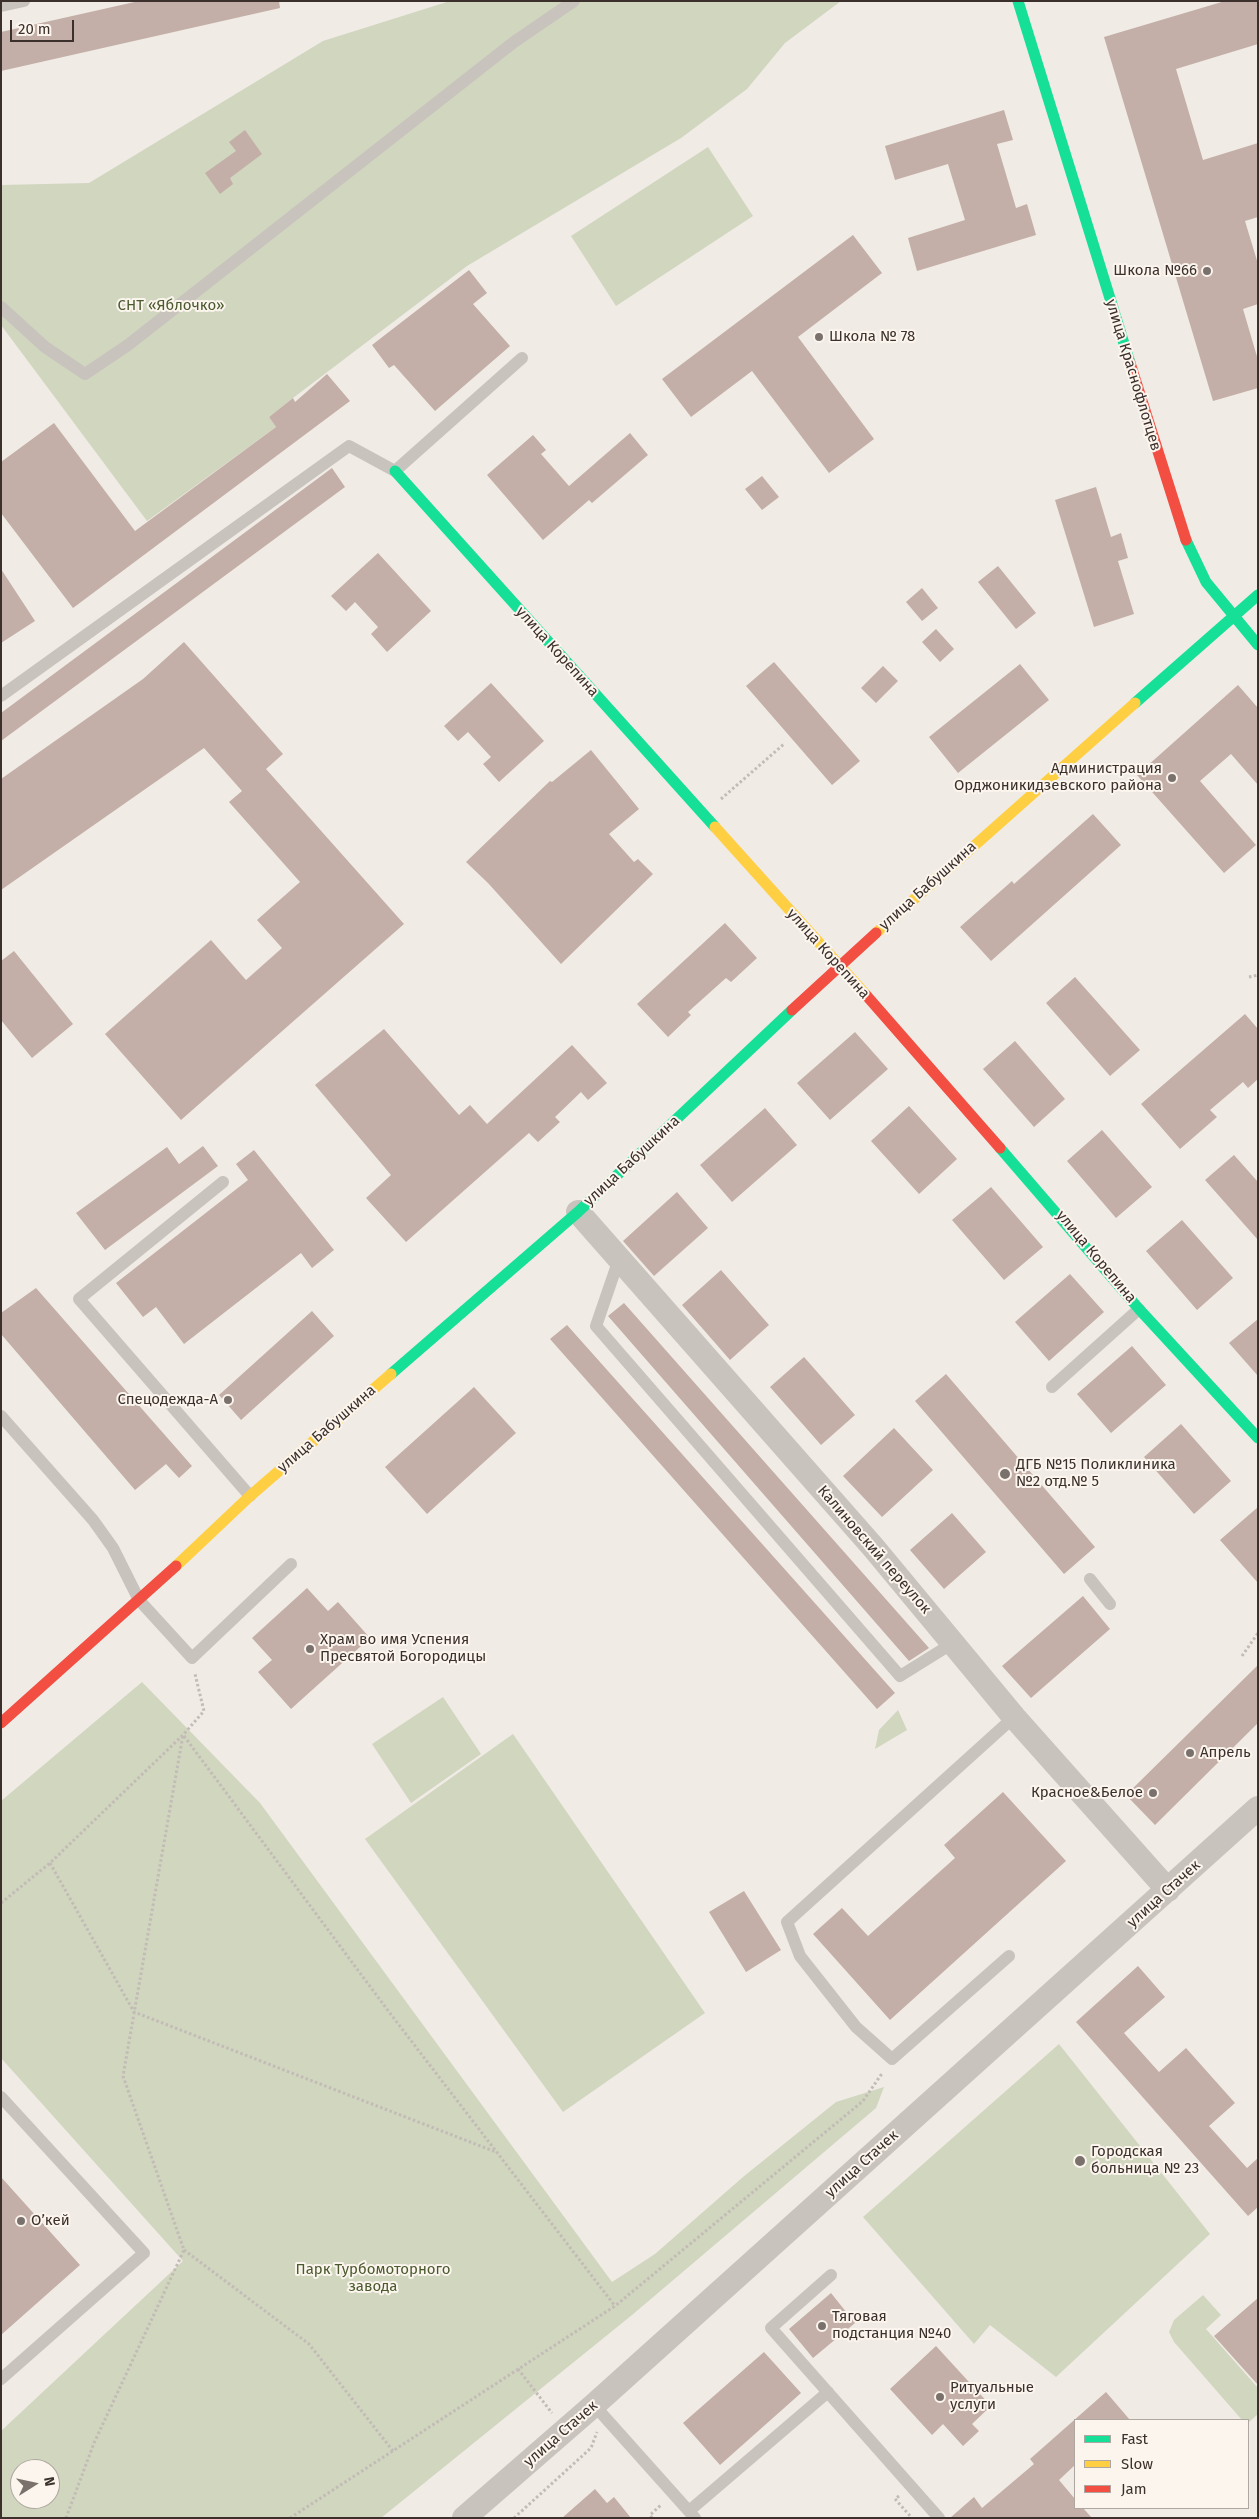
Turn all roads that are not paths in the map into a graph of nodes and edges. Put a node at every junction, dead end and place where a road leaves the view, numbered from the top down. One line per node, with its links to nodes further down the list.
1 (24, 1): 4 (lane)
2 (574, 1): 5 (lane)
3 (1018, 1): 9 (street, улица Краснофлотцев)
4 (1, 6)
5 (1, 307)
6 (522, 358): 7 (lane)
7 (395, 471): 11 (lane); 12 (street, улица Корепина)
8 (1258, 595): 9 (street, улица Бабушкина)
9 (1234, 618): 10 (street, улица Краснофлотцев); 12 (street, улица Бабушкина)
10 (1258, 645)
11 (1, 696)
12 (839, 965): 14 (street, улица Бабушкина); 16 (street, улица Корепина)
13 (223, 1182): 20 (lane)
14 (578, 1212): 15 (street, Калиновский переулок); 20 (street, улица Бабушкина)
15 (619, 1259): 25 (street, Калиновский переулок); 25 (lane)
16 (1140, 1308): 17 (lane); 19 (street, улица Корепина)
17 (1052, 1387)
18 (1, 1416): 23 (lane)
19 (1258, 1438)
20 (250, 1496): 23 (street, улица Бабушкина)
21 (291, 1564): 23 (lane)
22 (1090, 1579): 24 (lane)
23 (139, 1600): 27 (street, улица Бабушкина)
24 (1110, 1604)
25 (953, 1644): 26 (street, Калиновский переулок)
26 (1014, 1718): 29 (street, Калиновский переулок); 30 (lane)
27 (1, 1723)
28 (1258, 1808): 29 (street, улица Стачек)
29 (1168, 1890): 35 (street, улица Стачек)
30 (1009, 1956)
31 (1, 2097): 33 (lane)
32 (831, 2275): 34 (lane)
33 (1, 2379)
34 (828, 2392): 36 (lane); 38 (lane)
35 (594, 2405): 36 (lane); 37 (street, улица Стачек)
36 (692, 2515)
37 (464, 2518)
38 (940, 2518)

